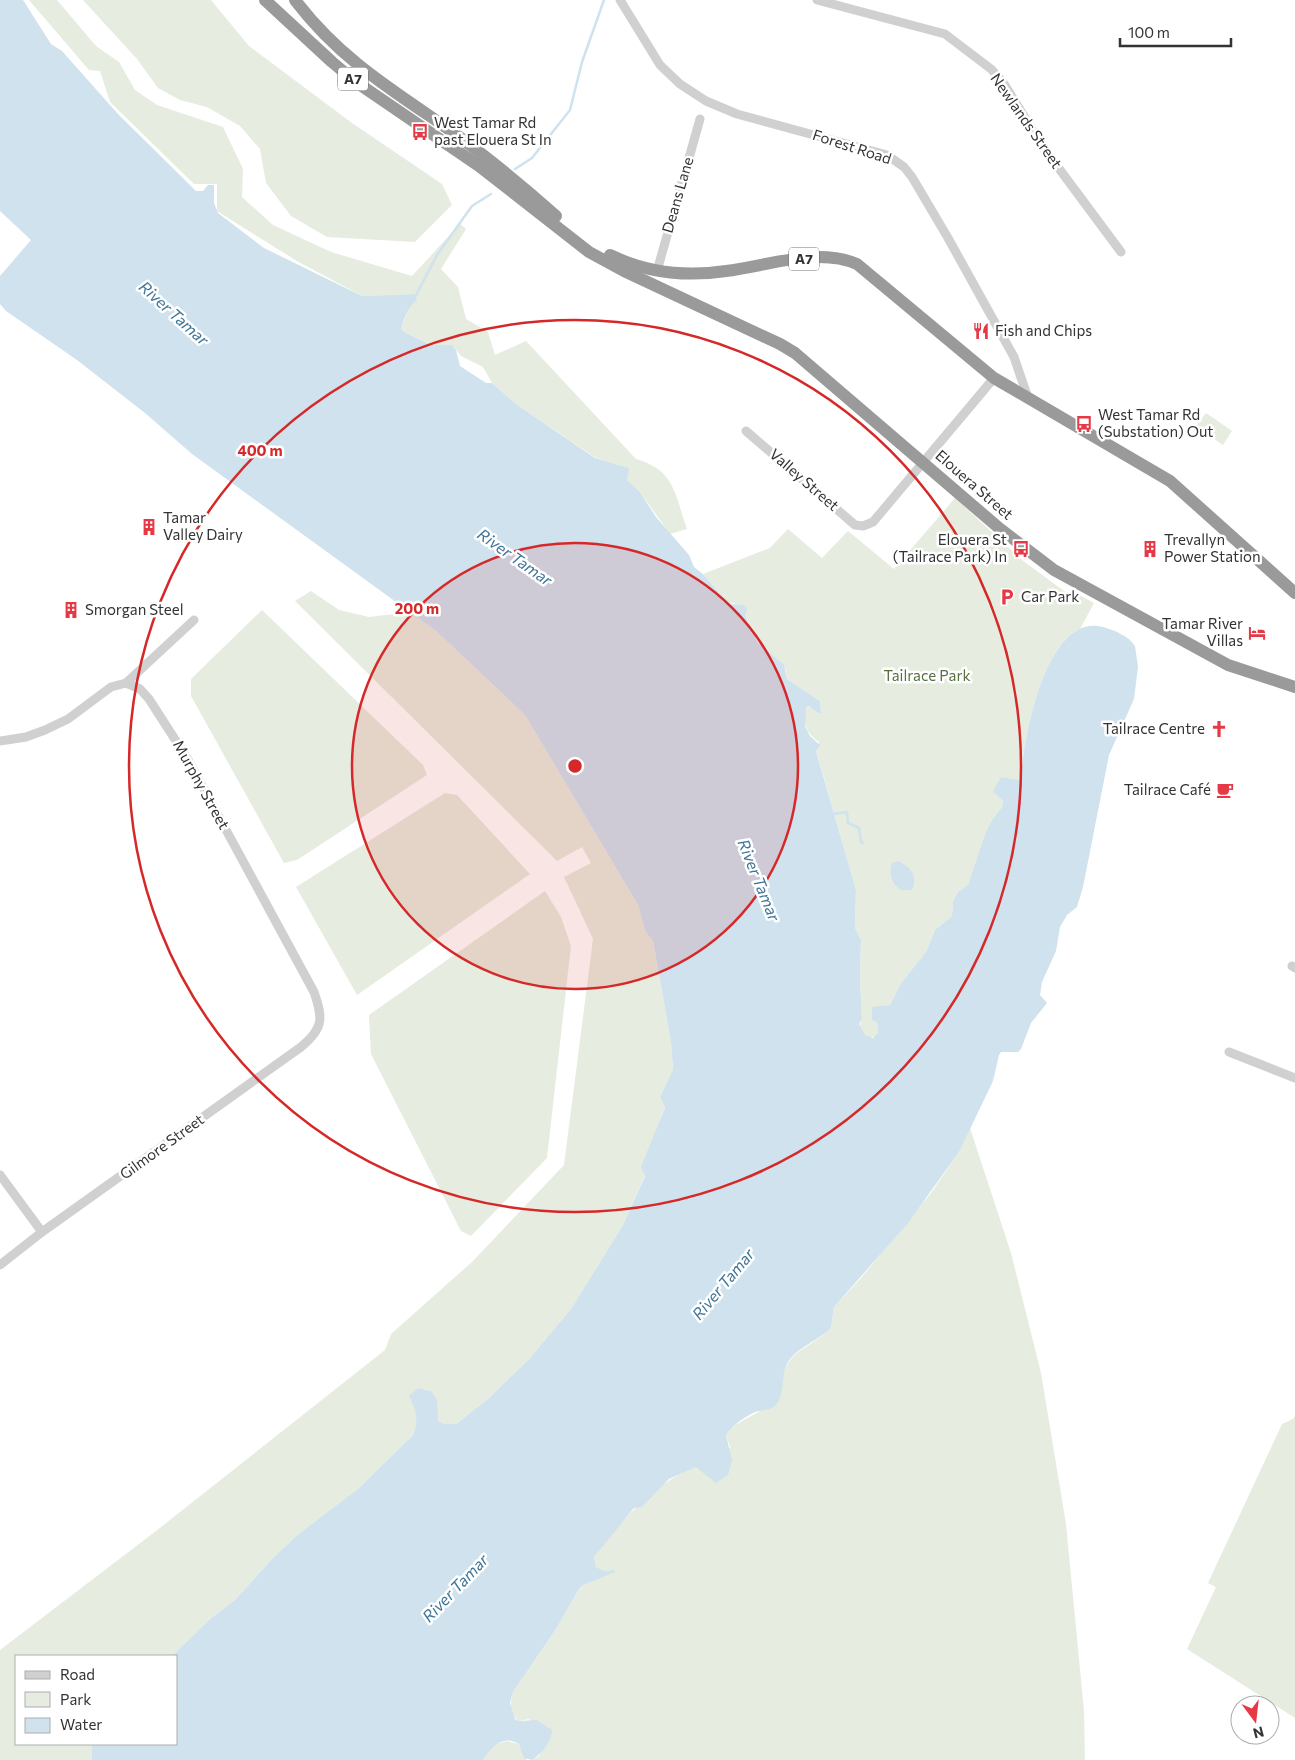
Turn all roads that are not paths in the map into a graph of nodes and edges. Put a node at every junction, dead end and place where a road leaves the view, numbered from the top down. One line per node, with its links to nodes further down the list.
1 (265, 0): 12 (highway, Elouera Street / A7)
2 (295, 0): 7 (highway, A7)
3 (620, 0): 8 (street, Forest Road)
4 (816, 0): 6 (street, Newlands Street)
5 (700, 119): 7 (street, Deans Lane)
6 (1121, 252)
7 (657, 271): 9 (highway, A7)
8 (1018, 370): 9 (street); 10 (street, Forest Road)
9 (999, 381): 10 (highway, A7); 12 (street)
10 (1028, 398): 13 (highway, A7)
11 (746, 431): 12 (street, Valley Street)
12 (924, 462): 16 (highway, Elouera Street / A7)
13 (1295, 593)
14 (194, 620): 15 (street)
15 (126, 683): 17 (street); 18 (street, Murphy Street)
16 (1295, 687)
17 (0, 741)
18 (320, 1025): 22 (street, Gilmore Street)
19 (1229, 1052): 20 (street)
20 (1295, 1078)
21 (0, 1175): 22 (street)
22 (42, 1232): 23 (street, Gilmore Street)
23 (0, 1265)

